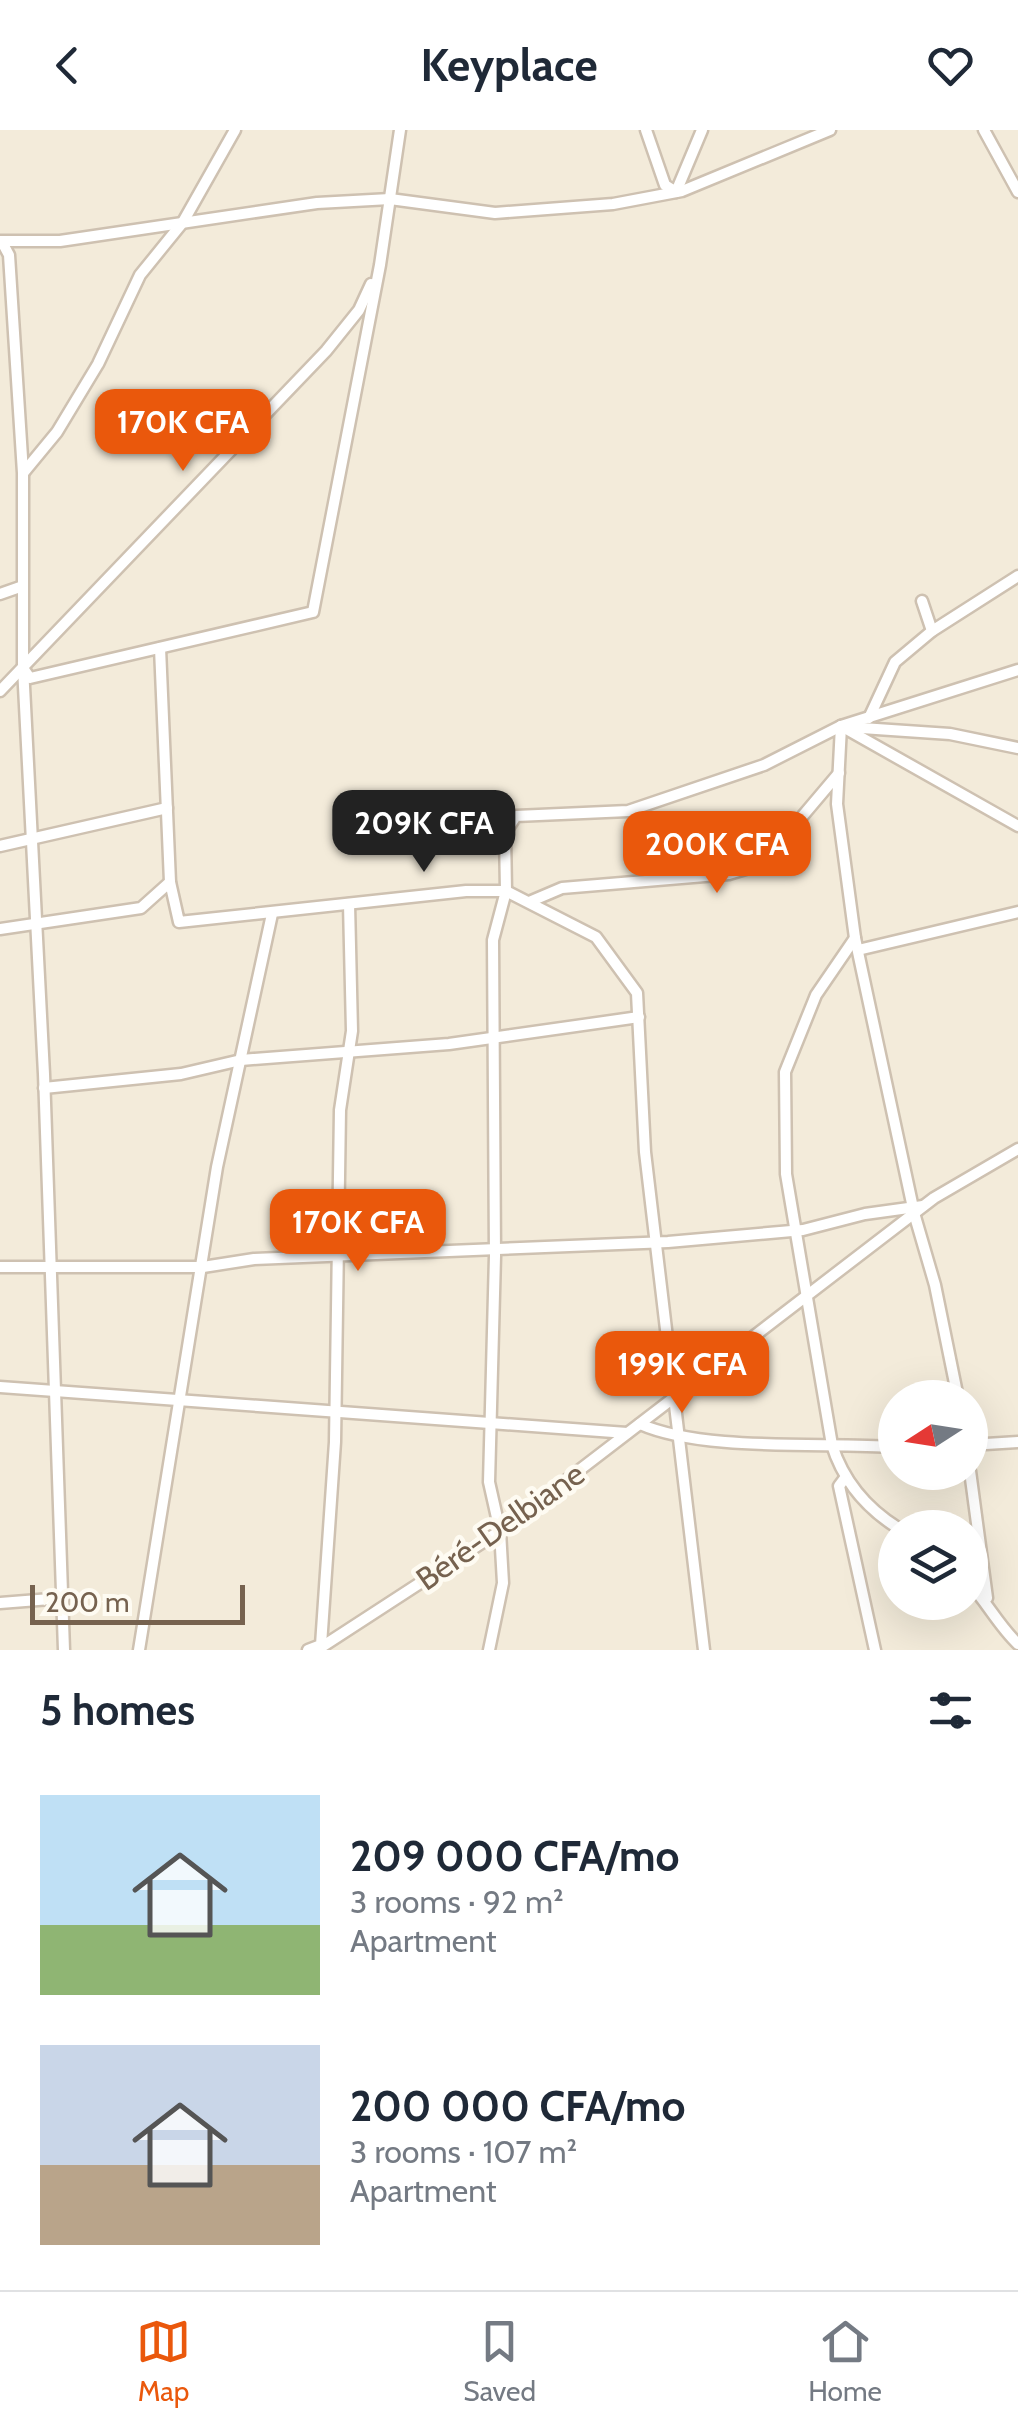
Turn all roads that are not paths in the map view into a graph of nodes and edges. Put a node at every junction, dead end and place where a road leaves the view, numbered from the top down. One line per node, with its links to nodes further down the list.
1 (235, 130): 10 (street)
2 (400, 130): 9 (street)
3 (646, 130): 7 (street)
4 (702, 130): 7 (street)
5 (830, 130): 7 (street)
6 (984, 130): 8 (street)
7 (676, 192): 9 (street)
8 (1018, 192)
9 (390, 200): 10 (street); 12 (street)
10 (184, 222): 11 (street); 13 (street)
11 (1, 241): 13 (street)
12 (380, 265): 19 (street); 20 (street)
13 (23, 473): 15 (street)
14 (1018, 576): 18 (street)
15 (20, 588): 16 (street); 20 (street)
16 (0, 594)
17 (922, 602): 18 (street)
18 (932, 631): 23 (street)
19 (160, 648): 20 (street); 27 (street)
20 (23, 667): 22 (street); 29 (street)
21 (1016, 674): 23 (street)
22 (0, 691)
23 (869, 718): 24 (street)
24 (841, 726): 25 (street); 26 (street); 28 (street); 32 (street)
25 (1018, 748)
26 (839, 773): 33 (street); 39 (street)
27 (167, 808): 29 (street); 31 (street)
28 (1018, 826)
29 (32, 837): 30 (street); 37 (street)
30 (0, 846)
31 (170, 882): 36 (street); 37 (street)
32 (506, 891): 33 (street); 34 (street); 41 (street)
33 (529, 902): 40 (street)
34 (350, 904): 36 (street); 42 (street)
35 (1018, 912): 39 (street)
36 (272, 914): 43 (street)
37 (37, 922): 38 (street); 44 (street)
38 (0, 929)
39 (857, 944): 46 (street); 47 (street)
40 (639, 1017): 41 (street); 48 (street)
41 (496, 1038): 42 (street); 49 (street)
42 (349, 1054): 43 (street); 50 (street)
43 (241, 1060): 44 (street); 51 (street)
44 (44, 1088): 53 (street)
45 (1018, 1148): 46 (street, Béré-Delbiane)
46 (917, 1209): 47 (street); 54 (street, Béré-Delbiane); 55 (street)
47 (795, 1231): 48 (street); 54 (street)
48 (656, 1242): 49 (street); 58 (street)
49 (496, 1249): 50 (street); 61 (street)
50 (339, 1256): 51 (street); 60 (street)
51 (203, 1266): 53 (street); 59 (street)
52 (0, 1267): 53 (street)
53 (51, 1267): 57 (street)
54 (805, 1295): 58 (street, Béré-Delbiane); 67 (street)
55 (954, 1380)
56 (0, 1388): 57 (street)
57 (54, 1392): 59 (street); 72 (street)
58 (674, 1397): 62 (street, Béré-Delbiane); 64 (street)
59 (178, 1402): 60 (street); 78 (street)
60 (336, 1411): 61 (street); 76 (street)
61 (490, 1423): 63 (street); 71 (street)
62 (640, 1424): 63 (street, Béré-Delbiane); 64 (street)
63 (628, 1433): 71 (street, Béré-Delbiane)
64 (676, 1435): 67 (street); 81 (street)
65 (1018, 1442): 66 (street)
66 (988, 1444)
67 (832, 1445): 68 (street); 69 (street)
68 (878, 1446)
69 (845, 1478): 70 (street); 82 (street)
70 (879, 1510)
71 (500, 1531): 76 (street, Béré-Delbiane); 80 (street)
72 (63, 1598): 74 (street); 77 (street)
73 (988, 1600): 75 (street)
74 (0, 1603)
75 (1018, 1644)
76 (319, 1647): 79 (street, Béré-Delbiane)
77 (64, 1650)
78 (139, 1650)
79 (308, 1650)
80 (489, 1650)
81 (704, 1650)
82 (875, 1650)

